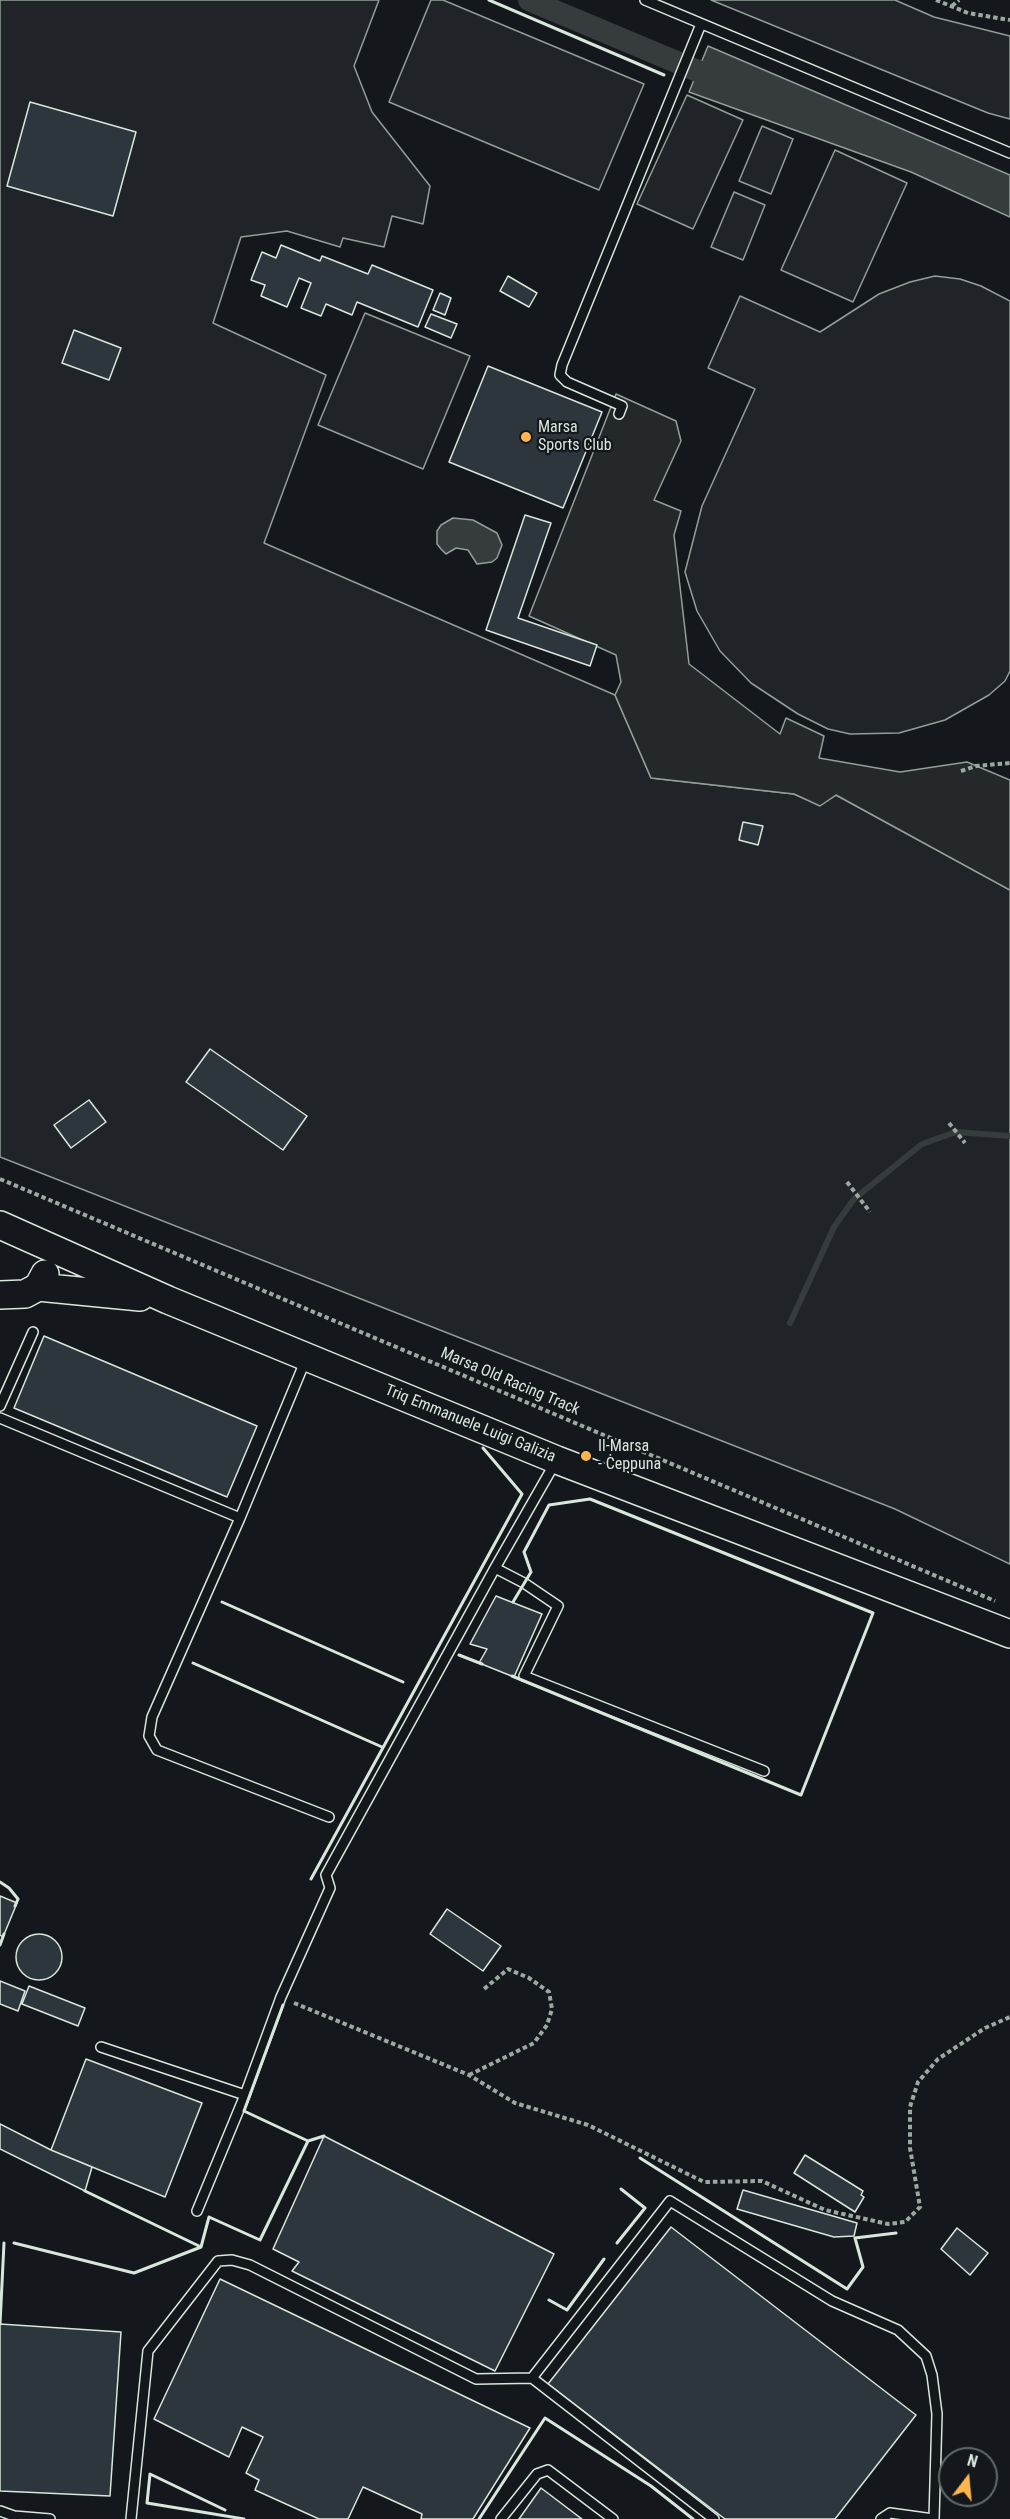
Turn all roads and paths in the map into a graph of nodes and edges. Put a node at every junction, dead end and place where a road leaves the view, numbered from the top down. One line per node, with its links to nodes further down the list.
1 (645, 0): 6 (lane)
2 (936, 0): 4 (path)
3 (959, 0): 4 (path)
4 (952, 6): 5 (path)
5 (1010, 20)
6 (701, 24): 7 (lane); 8 (lane)
7 (1010, 153)
8 (619, 414)
9 (1010, 763): 10 (path)
10 (962, 771)
11 (949, 1123): 12 (path)
12 (965, 1143)
13 (0, 1179): 27 (path, Marsa Old Racing Track)
14 (847, 1182): 15 (path)
15 (870, 1212)
16 (4, 1232): 17 (main road, Triq Emmanuele Luigi Galizia)
17 (44, 1246): 18 (main road); 19 (main road, Triq Emmanuele Luigi Galizia)
18 (13, 1291): 19 (main road, Triq Emmanuele Luigi Galizia)
19 (168, 1300): 21 (main road, Triq Emmanuele Luigi Galizia)
20 (33, 1332): 22 (lane)
21 (306, 1357): 24 (main road, Triq Emmanuele Luigi Galizia); 25 (lane)
22 (0, 1406)
23 (0, 1418): 25 (lane)
24 (557, 1460): 26 (lane); 28 (main road, Triq Emmanuele Luigi Galizia)
25 (240, 1518): 30 (lane)
26 (495, 1568): 29 (lane); 32 (lane)
27 (999, 1602)
28 (1010, 1634)
29 (764, 1771)
30 (329, 1817)
31 (484, 1989): 35 (path)
32 (281, 1997): 35 (path); 36 (lane)
33 (1010, 2017): 35 (path)
34 (101, 2047): 36 (lane)
35 (469, 2075)
36 (245, 2095): 37 (lane)
37 (197, 2211)
38 (532, 2378): 42 (lane); 45 (lane); 47 (lane)
39 (0, 2511): 40 (lane)
40 (14, 2518): 41 (lane)
41 (50, 2519)
42 (131, 2519)
43 (501, 2519): 44 (lane)
44 (613, 2519)
45 (714, 2519)
46 (881, 2519): 47 (lane)
47 (933, 2519)

